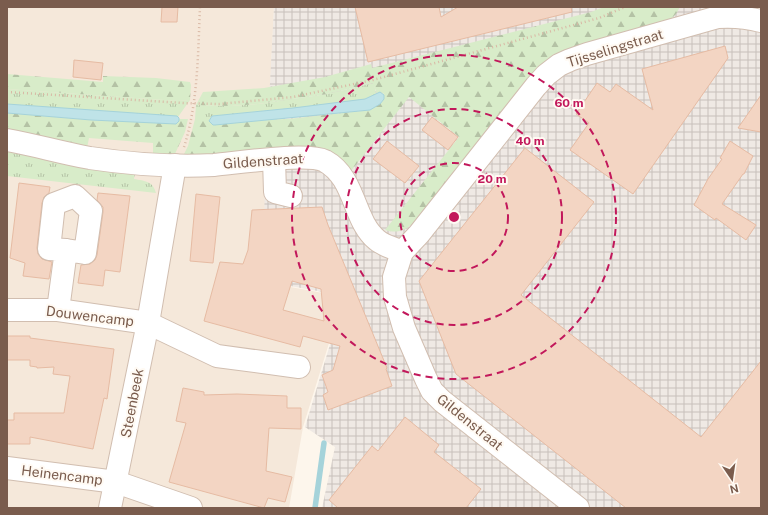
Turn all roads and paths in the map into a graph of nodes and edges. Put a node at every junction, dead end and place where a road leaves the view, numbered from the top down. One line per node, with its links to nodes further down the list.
1 (200, 7): 6 (path)
2 (625, 7): 6 (path)
3 (697, 15): 4 (street, Tijsselingstraat); 12 (street, Tijsselingstraat)
4 (761, 21)
5 (7, 92): 6 (path)
6 (193, 103): 9 (path)
7 (7, 140): 9 (street, Gildenstraat)
8 (274, 160): 9 (street, Gildenstraat); 10 (street); 12 (street, Gildenstraat)
9 (175, 165): 15 (street, Steenbeek)
10 (291, 196)
11 (66, 250): 14 (street)
12 (402, 252): 21 (street, Gildenstraat)
13 (7, 310): 14 (street, Douwencamp)
14 (58, 310): 15 (street, Douwencamp)
15 (148, 323): 16 (street); 18 (street, Steenbeek)
16 (299, 367)
17 (7, 468): 18 (street, Heinencamp)
18 (116, 482): 19 (street, Steenbeek); 20 (street)
19 (110, 508)
20 (191, 508)
21 (578, 508)

